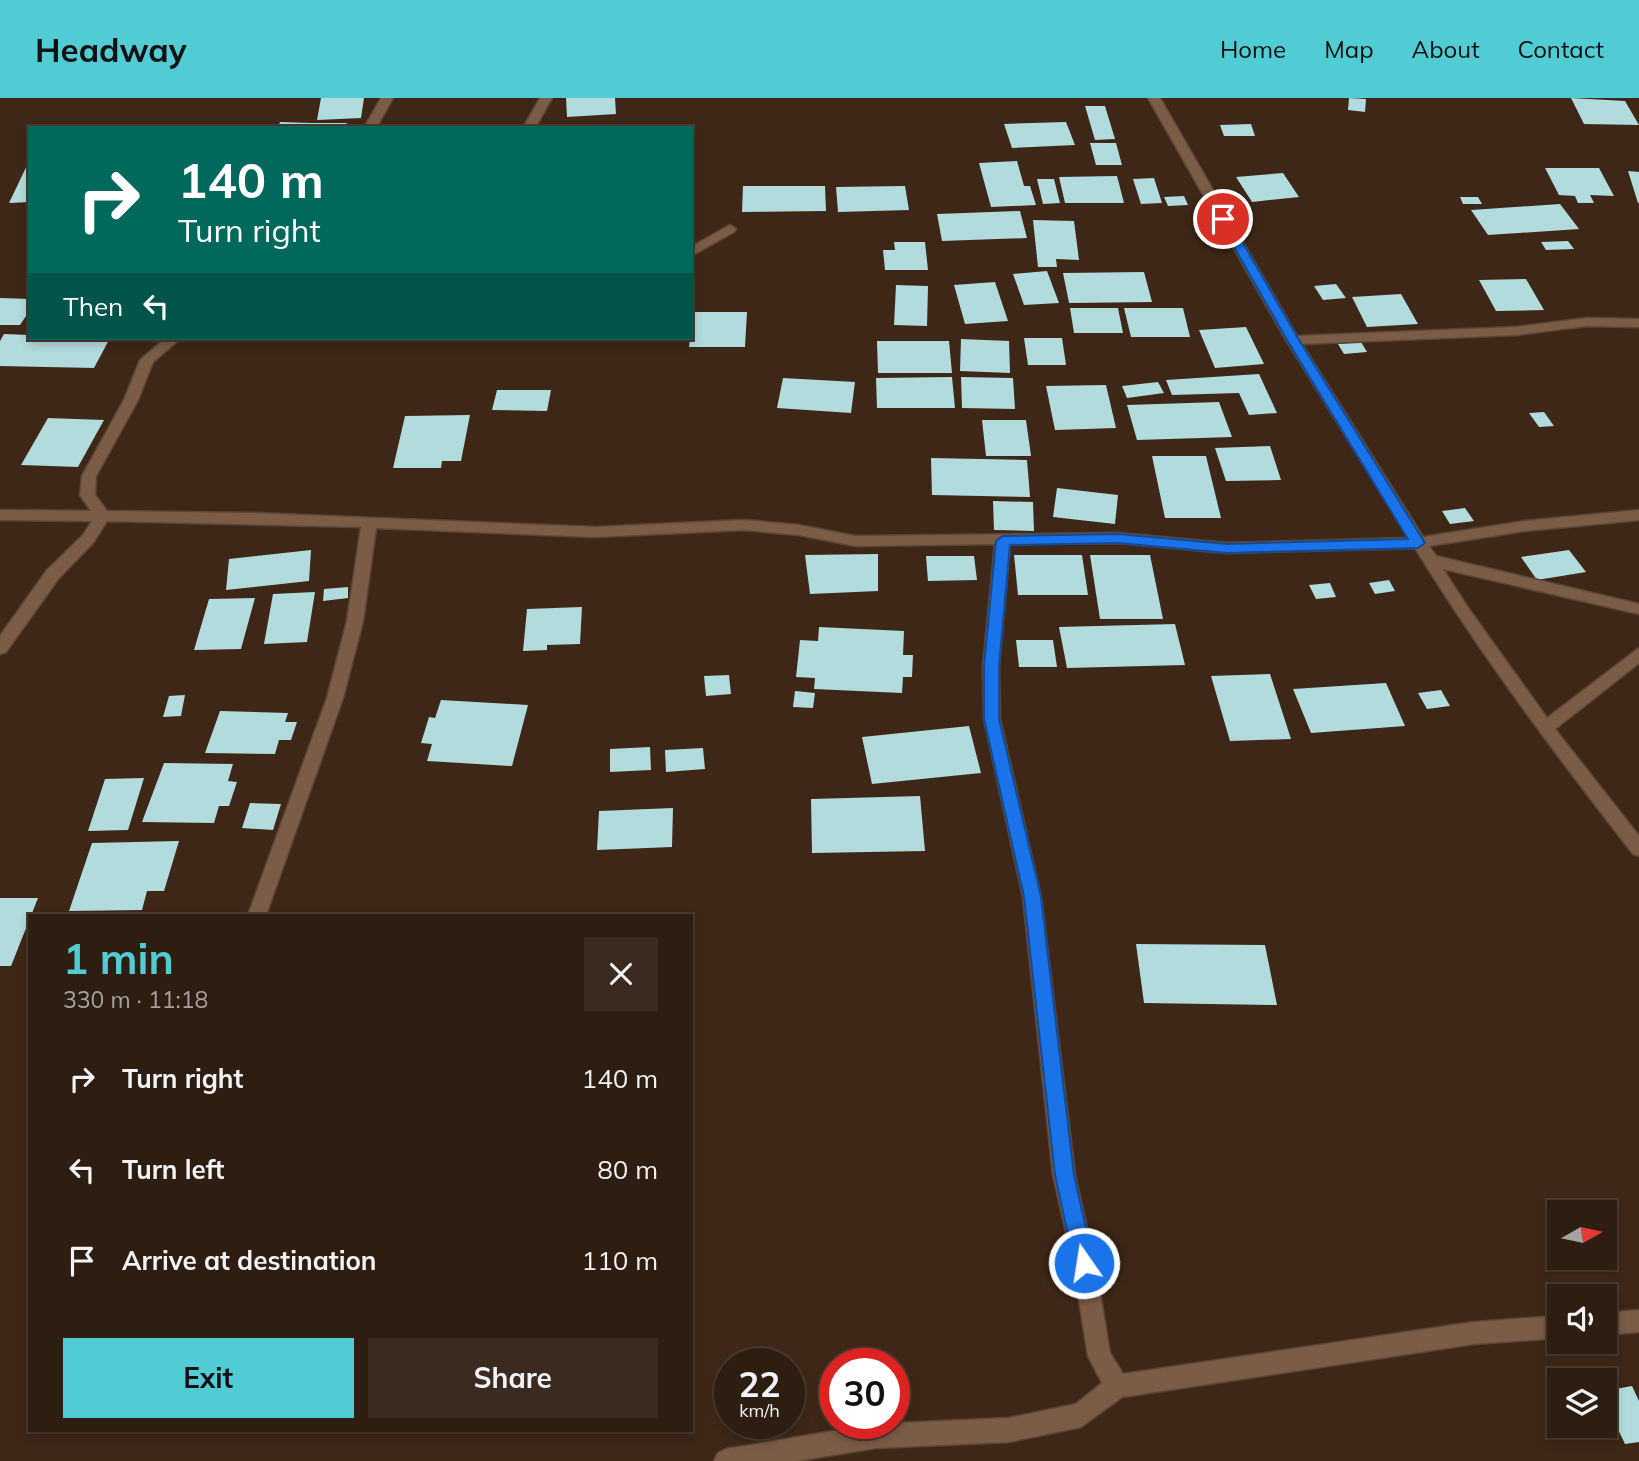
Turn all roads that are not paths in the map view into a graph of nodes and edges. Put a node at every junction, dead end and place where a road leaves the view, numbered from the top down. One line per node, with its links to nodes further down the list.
1 (387, 98): 4 (street)
2 (546, 98): 5 (street)
3 (1154, 98): 10 (street)
4 (370, 126)
5 (530, 126)
6 (730, 229): 7 (street)
7 (693, 251)
8 (1639, 323): 10 (street)
9 (172, 340): 13 (street)
10 (1293, 340): 16 (street)
11 (0, 515): 13 (street)
12 (1639, 515): 16 (street)
13 (103, 516): 14 (street); 19 (street)
14 (369, 525): 15 (street); 23 (street)
15 (1003, 541): 16 (street); 27 (street)
16 (1418, 543): 17 (street)
17 (1429, 560): 18 (street); 21 (street)
18 (1639, 609)
19 (0, 648)
20 (1639, 654): 21 (street)
21 (1545, 728): 22 (street)
22 (1639, 849)
23 (257, 914)
24 (1639, 1321): 25 (street)
25 (1617, 1323)
26 (1547, 1328): 27 (street)
27 (1117, 1386): 28 (street)
28 (726, 1461)

